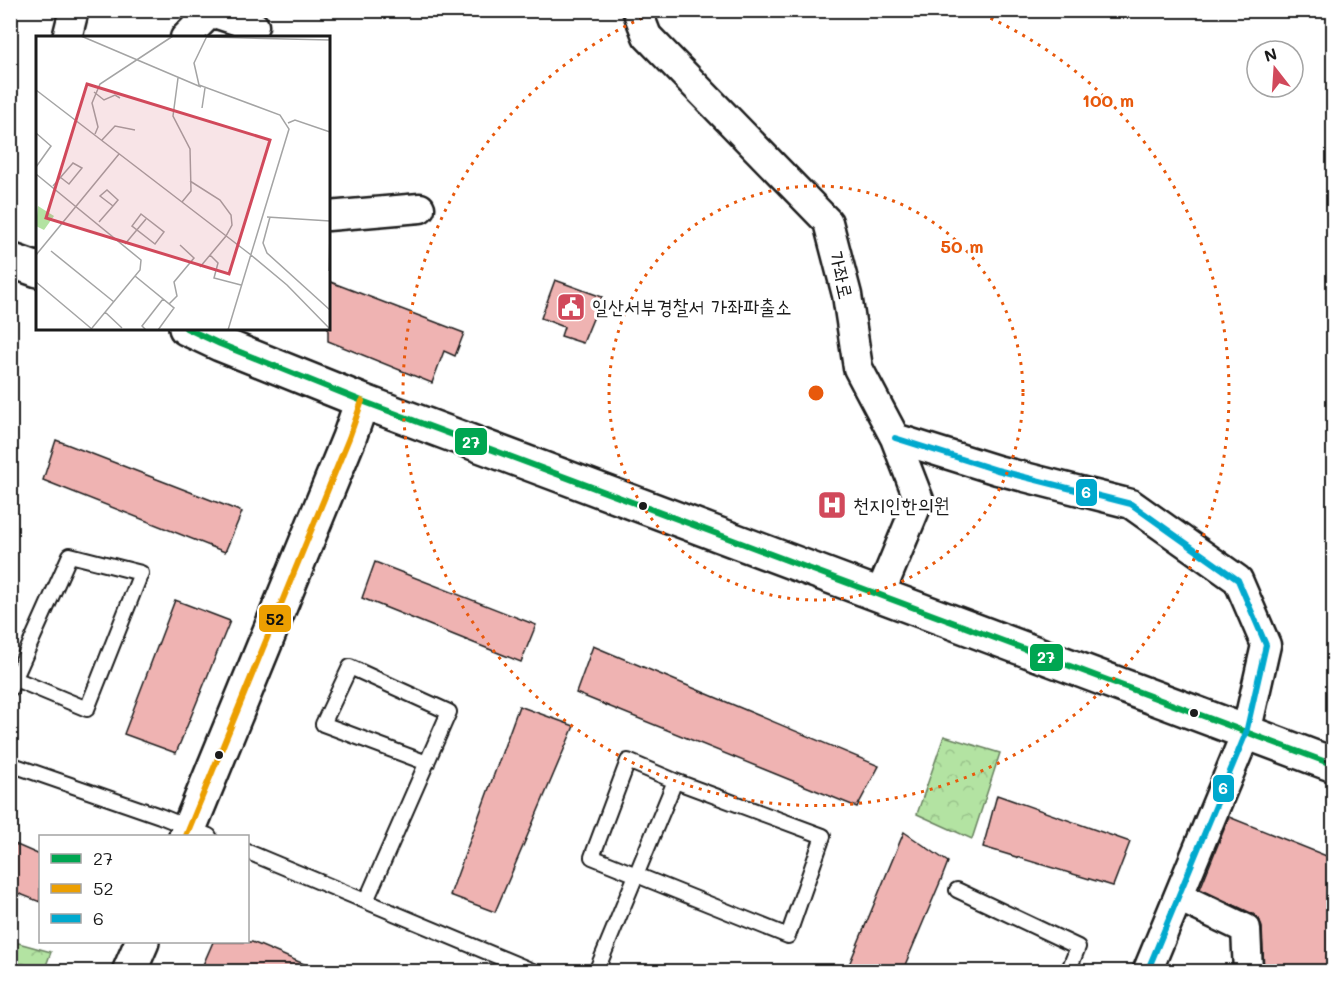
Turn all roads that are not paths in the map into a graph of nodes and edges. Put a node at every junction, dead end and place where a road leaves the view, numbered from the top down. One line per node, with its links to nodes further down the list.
1 (74, 10): 4 (street)
2 (637, 10): 13 (street, 가좌로)
3 (254, 26): 5 (street)
4 (68, 36)
5 (187, 36)
6 (420, 208): 7 (street)
7 (330, 216)
8 (10, 260): 9 (street)
9 (36, 269)
10 (196, 330): 11 (street)
11 (224, 336): 12 (street)
12 (362, 401): 14 (street); 21 (street)
13 (895, 438): 14 (street, 가좌로); 16 (street)
14 (880, 594): 16 (street)
15 (13, 684): 15 (lane)
16 (1246, 733): 19 (street); 25 (street)
17 (427, 763): 17 (lane); 26 (lane)
18 (10, 764): 21 (lane)
19 (1334, 765)
20 (675, 781): 23 (lane); 23 (lane); 23 (lane)
21 (195, 834)
22 (249, 852): 26 (lane)
23 (636, 875): 30 (lane)
24 (957, 890): 31 (lane)
25 (1179, 897): 32 (street); 33 (street)
26 (366, 901): 29 (lane)
27 (142, 943): 28 (street)
28 (129, 972)
29 (535, 972)
30 (596, 972)
31 (1068, 972)
32 (1147, 972)
33 (1248, 972)

